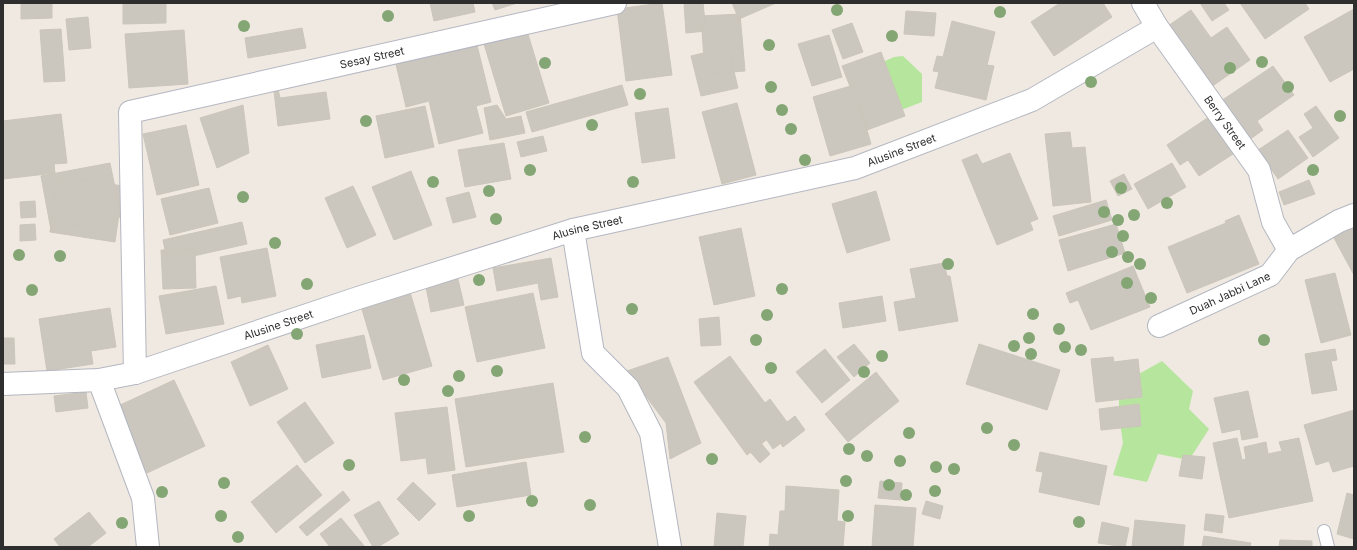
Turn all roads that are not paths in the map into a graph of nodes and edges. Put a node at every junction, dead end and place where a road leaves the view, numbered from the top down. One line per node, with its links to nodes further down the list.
1 (615, 3): 8 (street, Sesay Street)
2 (1144, 3): 3 (street, Berry Street)
3 (1157, 27): 5 (street, Alusine Street); 6 (street, Berry Street)
4 (1354, 215): 6 (street, Duah Jabbi Lane)
5 (573, 230): 8 (street, Alusine Street); 13 (street)
6 (1288, 250): 7 (street, Duah Jabbi Lane)
7 (1159, 326)
8 (135, 374): 9 (street, Alusine Street)
9 (99, 380): 10 (street, Alusine Street); 12 (street)
10 (3, 384)
11 (1324, 531): 14 (lane)
12 (148, 547)
13 (670, 547)
14 (1328, 547)

